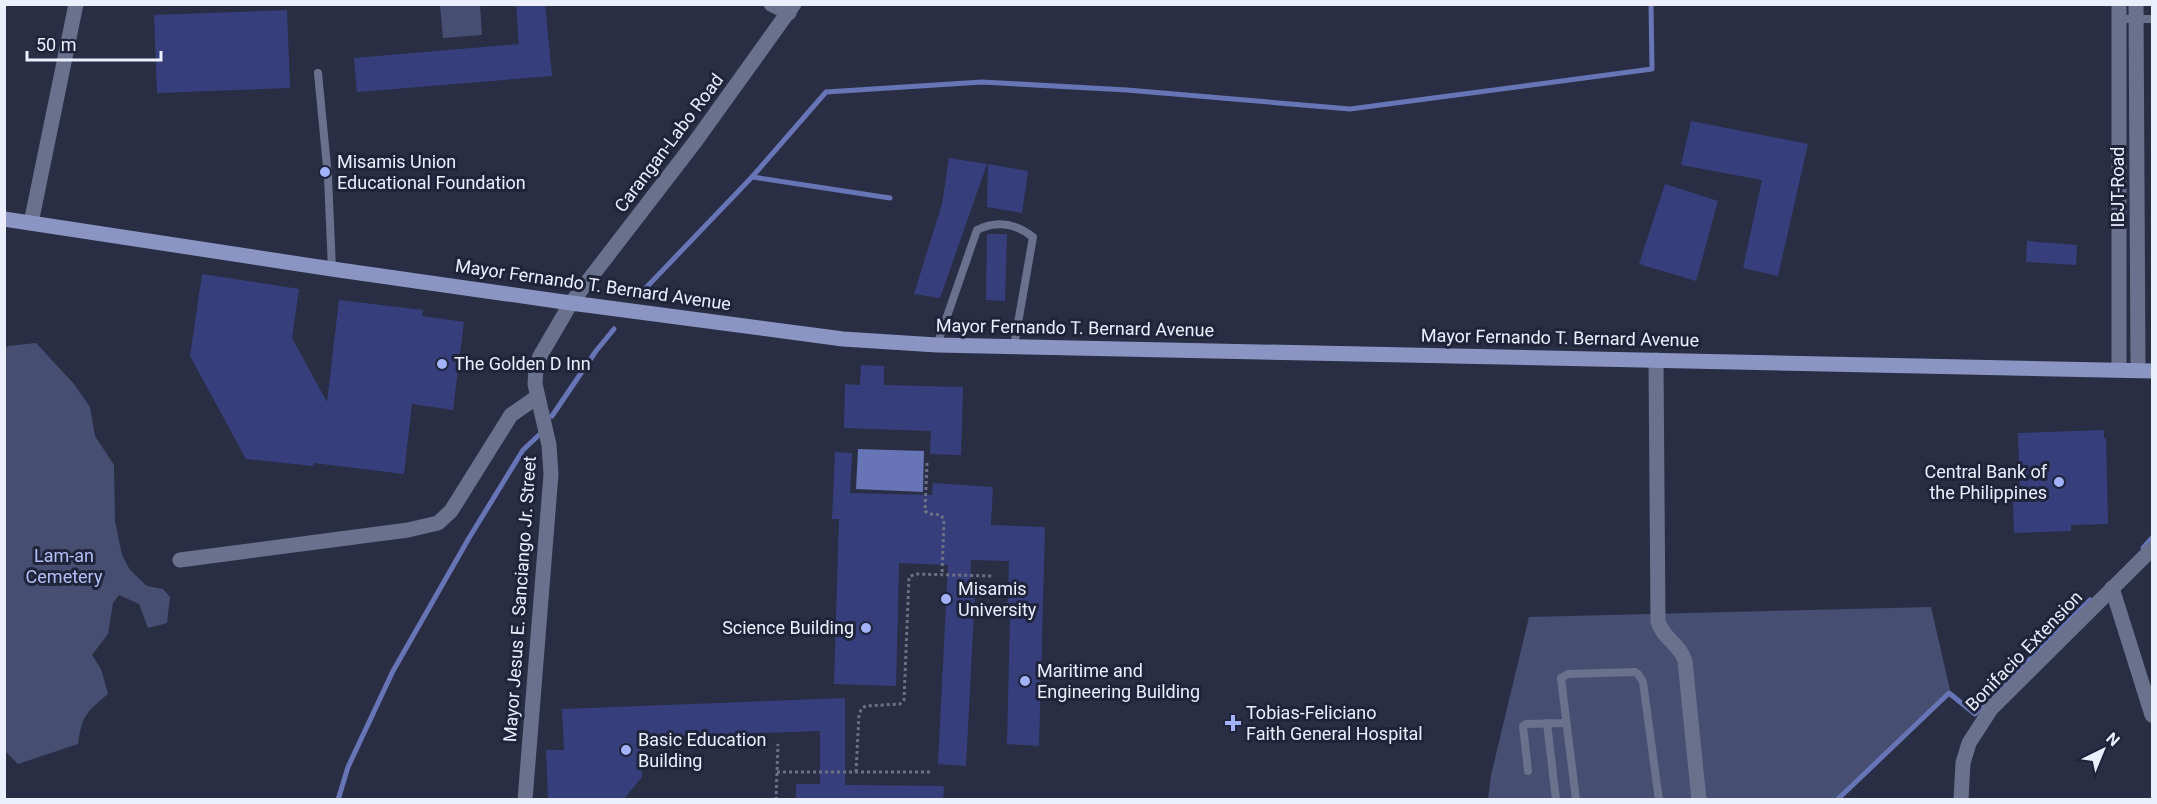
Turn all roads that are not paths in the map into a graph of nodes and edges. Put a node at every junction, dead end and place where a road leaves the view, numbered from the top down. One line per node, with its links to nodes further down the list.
1 (76, 4): 9 (street)
2 (771, 4): 3 (street)
3 (792, 9): 13 (street, Carangan-Labo Road)
4 (2119, 12): 5 (lane); 11 (street, IBJT-Road)
5 (2136, 12): 6 (lane); 12 (street, IBJT-Road)
6 (2152, 19)
7 (318, 73): 10 (lane)
8 (4, 219): 9 (main road, Mayor Fernando T. Bernard Avenue)
9 (31, 223): 10 (main road, Mayor Fernando T. Bernard Avenue)
10 (332, 269): 13 (main road, Mayor Fernando T. Bernard Avenue)
11 (2120, 301): 12 (street); 17 (street, IBJT-Road)
12 (2138, 301): 18 (street, IBJT-Road)
13 (571, 303): 14 (main road, Mayor Fernando T. Bernard Avenue); 19 (street, Mayor Jesus E. Sanciango Jr. Street)
14 (937, 345): 15 (main road, Mayor Fernando T. Bernard Avenue); 15 (lane)
15 (1014, 346): 16 (main road, Mayor Fernando T. Bernard Avenue)
16 (1656, 360): 17 (main road, Mayor Fernando T. Bernard Avenue); 31 (street)
17 (2119, 369): 18 (main road, Mayor Fernando T. Bernard Avenue)
18 (2145, 370)
19 (537, 397): 21 (street); 27 (street, Mayor Jesus E. Sanciango Jr. Street)
20 (2152, 549): 22 (street, Bonifacio Extension)
21 (180, 560)
22 (2112, 588): 23 (street); 32 (street, Bonifacio Extension)
23 (2152, 715)
24 (1547, 723): 25 (lane); 26 (lane); 28 (lane)
25 (1566, 723): 29 (lane); 30 (lane)
26 (1528, 771)
27 (525, 800)
28 (1556, 800)
29 (1576, 800)
30 (1659, 800)
31 (1700, 800)
32 (1961, 800)

